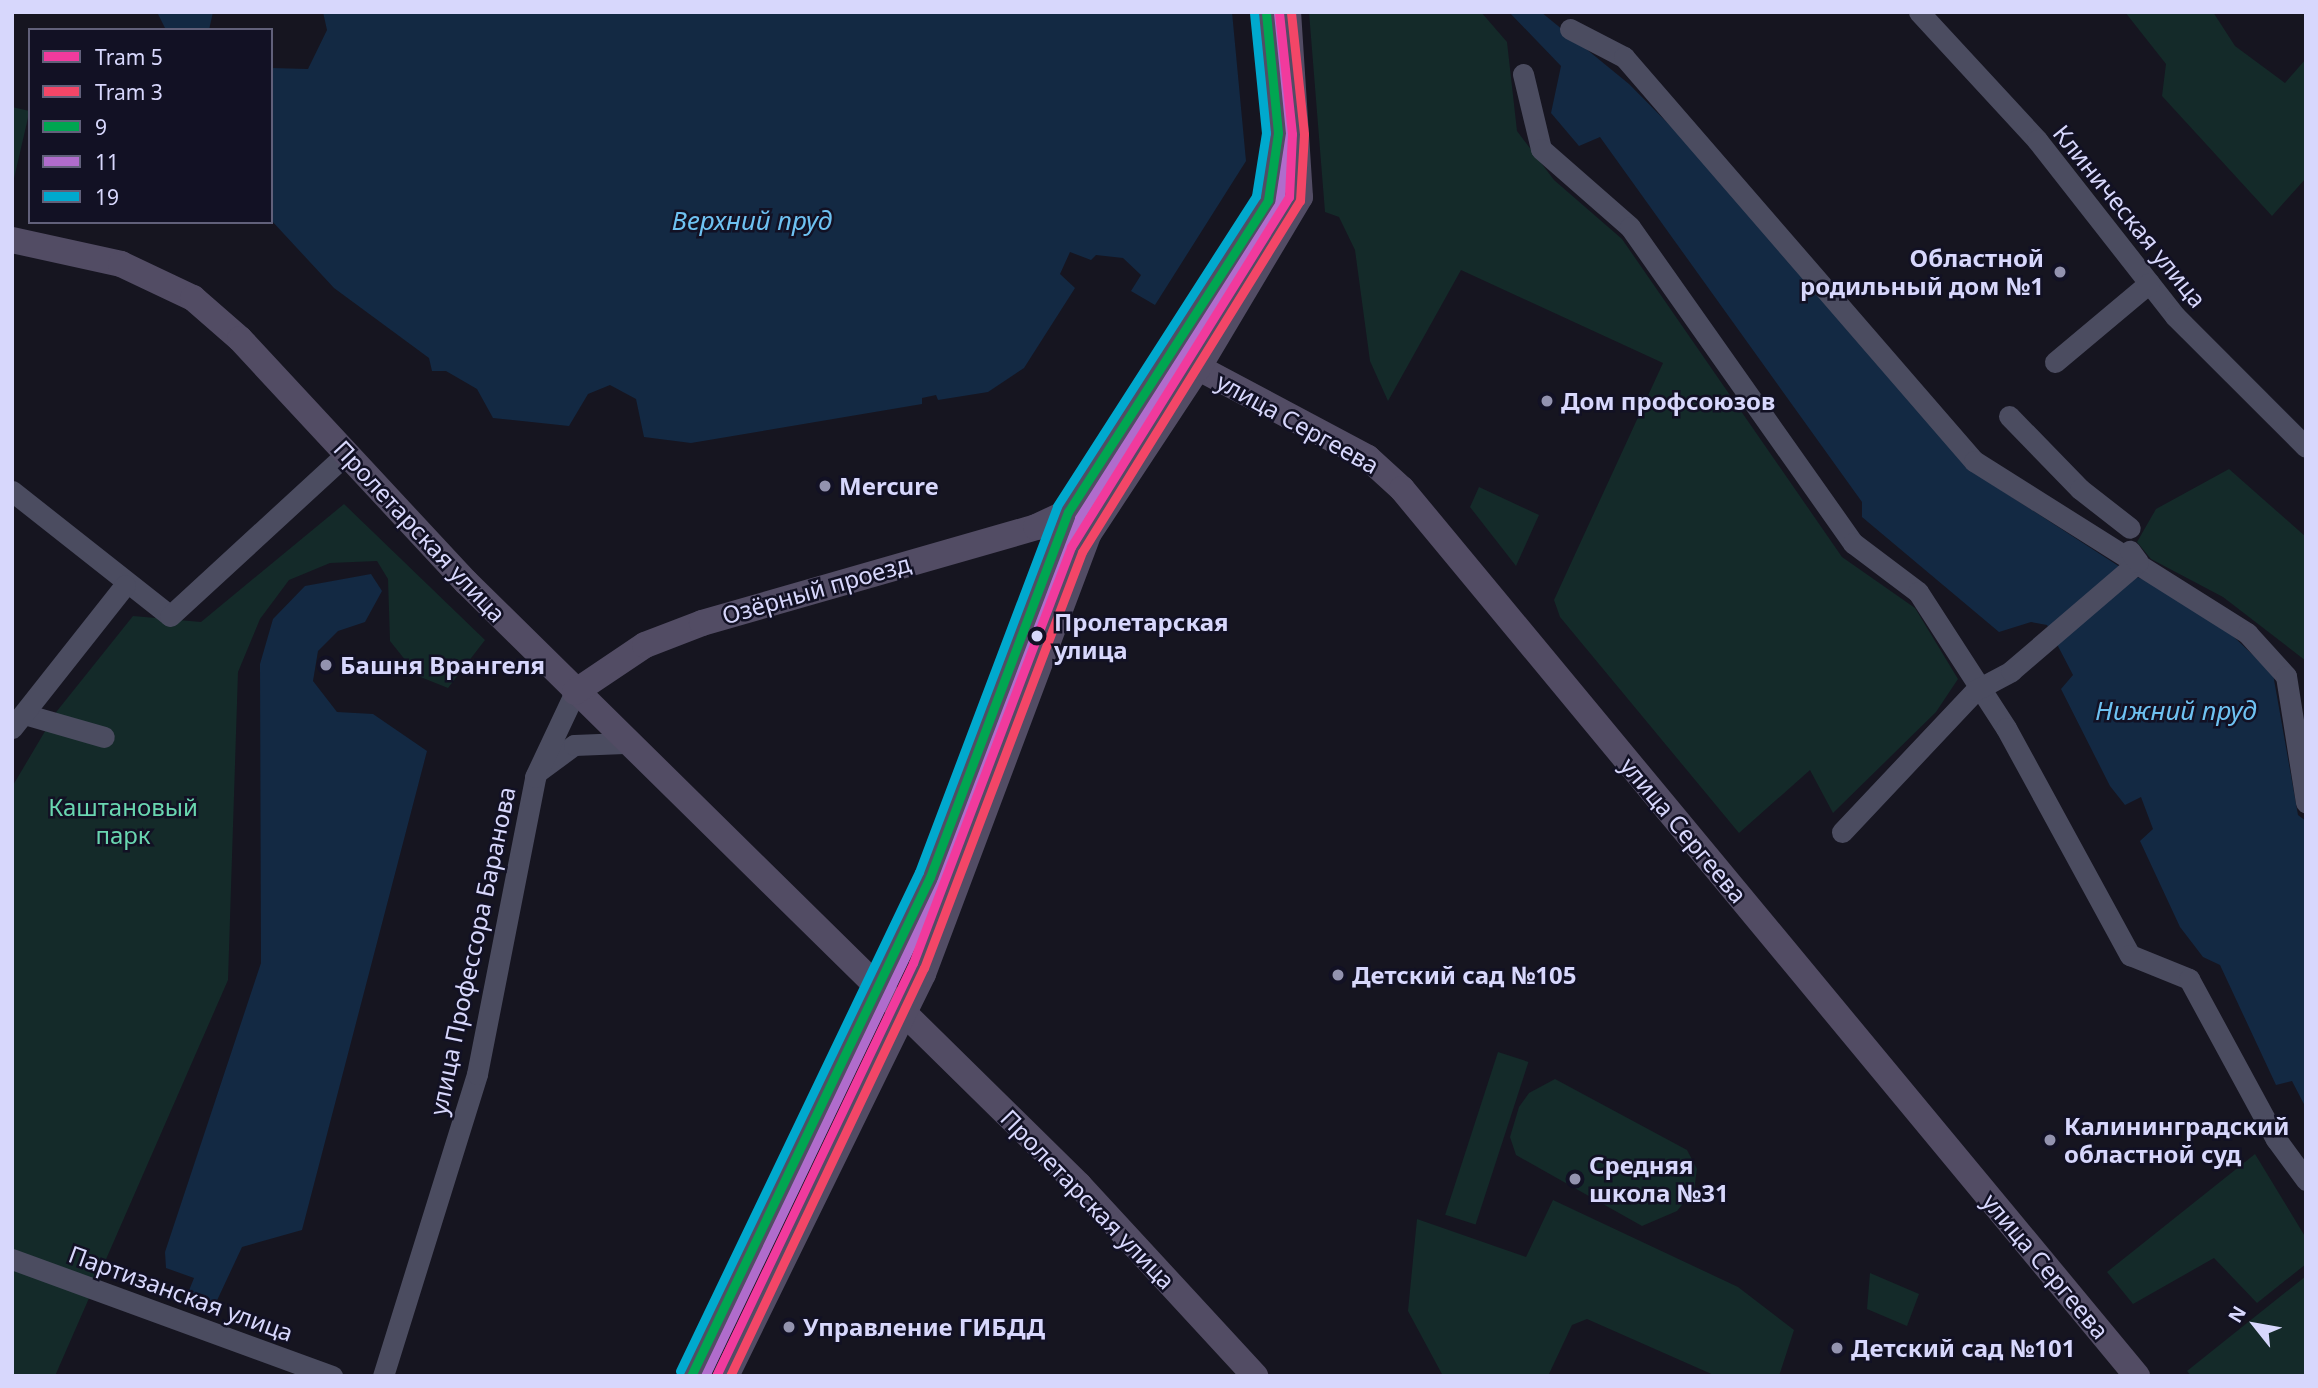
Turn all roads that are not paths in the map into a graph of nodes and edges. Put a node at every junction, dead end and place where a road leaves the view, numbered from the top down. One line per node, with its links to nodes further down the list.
1 (1266, 12): 8 (main road)
2 (1288, 12): 10 (main road)
3 (1919, 12): 7 (street, Клиническая улица)
4 (1570, 29): 16 (street)
5 (1523, 74): 19 (street)
6 (12, 240): 13 (main road, Пролетарская улица)
7 (2149, 283): 9 (street); 12 (street, Клиническая улица)
8 (1173, 354): 10 (main road, улица Сергеева); 15 (main road)
9 (2055, 362)
10 (1198, 368): 27 (main road); 37 (main road, улица Сергеева)
11 (2010, 416): 16 (street)
12 (2306, 447)
13 (345, 454): 17 (street); 18 (main road, Пролетарская улица)
14 (12, 491): 17 (street)
15 (1068, 512): 18 (main road, Озёрный проезд); 26 (main road)
16 (2138, 562): 19 (street); 24 (street)
17 (125, 585): 20 (street)
18 (578, 685): 22 (main road, Пролетарская улица); 23 (street, улица Профессора Баранова)
19 (1976, 690): 25 (street); 29 (street)
20 (18, 721): 21 (street)
21 (104, 737)
22 (624, 743): 23 (street, улица Профессора Баранова); 26 (main road, Пролетарская улица)
23 (535, 778): 33 (street, улица Профессора Баранова)
24 (2306, 802)
25 (1842, 832)
26 (879, 988): 27 (main road, Пролетарская улица); 28 (main road)
27 (906, 1013): 30 (main road); 36 (main road, Пролетарская улица)
28 (783, 1178): 30 (main road); 34 (main road)
29 (2306, 1180)
30 (815, 1195): 35 (main road)
31 (12, 1259): 32 (street, Партизанская улица)
32 (332, 1376)
33 (383, 1376)
34 (691, 1376)
35 (726, 1376)
36 (1255, 1376)
37 (2137, 1376)

